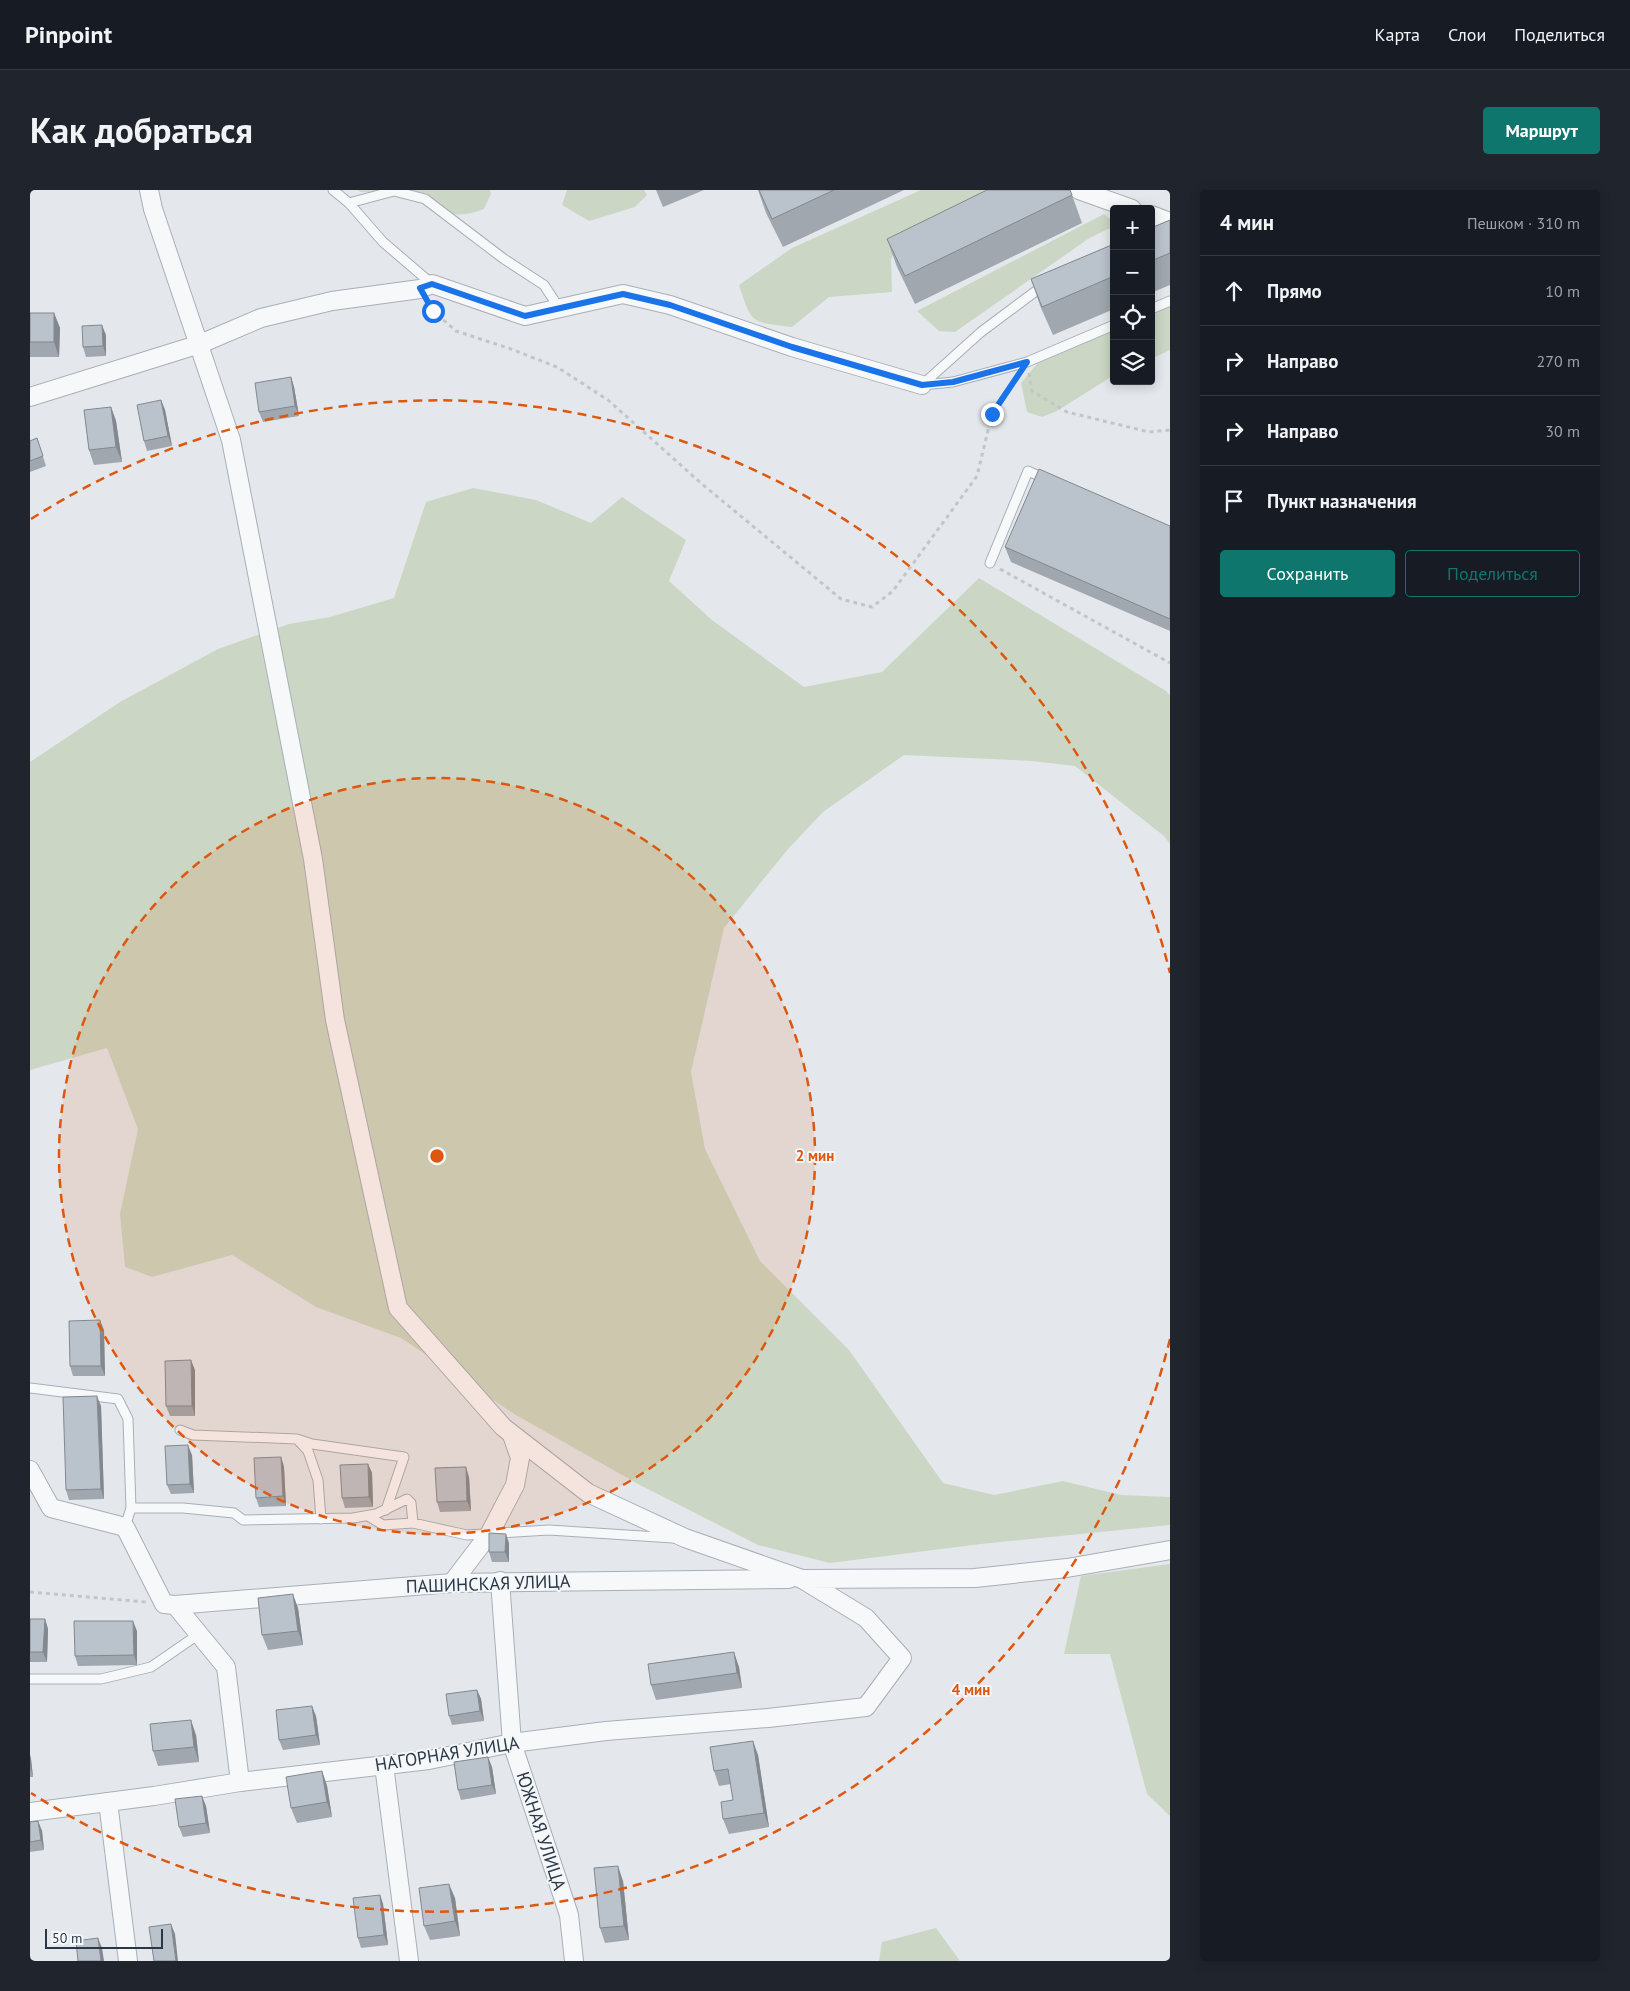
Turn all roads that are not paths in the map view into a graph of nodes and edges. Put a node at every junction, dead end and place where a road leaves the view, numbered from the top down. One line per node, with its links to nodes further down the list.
1 (149, 190): 14 (street)
2 (333, 190): 4 (lane)
3 (1079, 190): 5 (street)
4 (349, 203): 9 (lane); 11 (lane)
5 (1121, 205)
6 (1155, 217): 7 (street)
7 (1170, 222)
8 (1056, 278): 15 (lane)
9 (426, 286): 11 (street); 14 (street)
10 (1170, 302): 12 (lane)
11 (559, 308): 15 (street)
12 (1155, 308)
13 (1110, 327): 15 (lane)
14 (200, 344): 16 (street); 21 (street)
15 (922, 385)
16 (30, 398)
17 (1054, 483): 18 (lane)
18 (990, 563)
19 (30, 1388): 24 (lane)
20 (180, 1430): 22 (lane)
21 (512, 1435): 30 (street); 31 (street)
22 (297, 1439): 25 (lane); 27 (lane)
23 (30, 1470): 29 (street)
24 (131, 1508): 27 (lane); 29 (lane)
25 (386, 1510): 26 (lane); 28 (lane)
26 (368, 1516): 27 (lane); 28 (lane)
27 (321, 1519)
28 (413, 1523): 30 (lane)
29 (125, 1527): 36 (street)
30 (490, 1533): 31 (lane); 35 (street)
31 (685, 1538): 33 (street)
32 (1170, 1550): 33 (street, ПАШИНСКАЯ УЛИЦА)
33 (802, 1579): 34 (street, ПАШИНСКАЯ УЛИЦА); 39 (street, НАГОРНАЯ УЛИЦА)
34 (500, 1581): 35 (street, ПАШИНСКАЯ УЛИЦА); 39 (street, ЮЖНАЯ УЛИЦА)
35 (452, 1583): 36 (street, ПАШИНСКАЯ УЛИЦА)
36 (170, 1605): 37 (street)
37 (199, 1634): 38 (lane); 41 (street)
38 (30, 1679)
39 (512, 1743): 40 (street, НАГОРНАЯ УЛИЦА); 46 (street, ЮЖНАЯ УЛИЦА)
40 (384, 1765): 41 (street, НАГОРНАЯ УЛИЦА); 45 (street)
41 (240, 1782): 42 (street, НАГОРНАЯ УЛИЦА)
42 (108, 1802): 43 (street, НАГОРНАЯ УЛИЦА); 44 (street)
43 (30, 1812)
44 (128, 1961)
45 (409, 1961)
46 (574, 1961)

